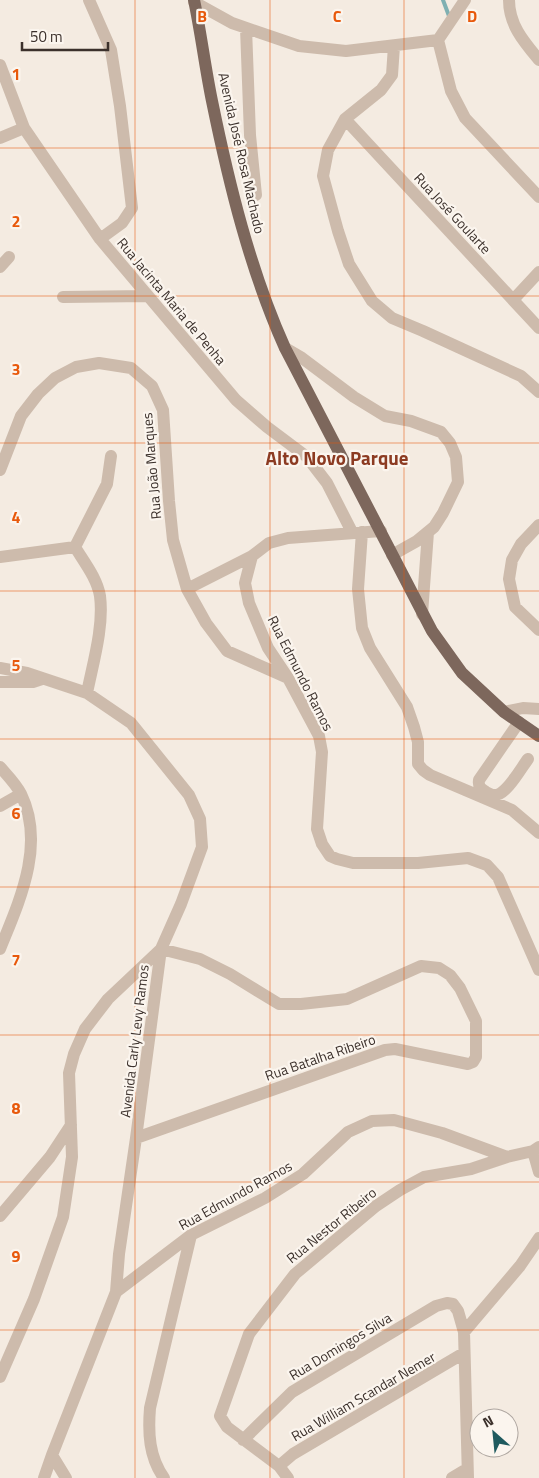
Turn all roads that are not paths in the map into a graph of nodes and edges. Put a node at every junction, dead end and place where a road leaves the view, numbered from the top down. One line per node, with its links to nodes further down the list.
1 (89, 0): 15 (street)
2 (466, 0): 6 (street)
3 (509, 0): 8 (street)
4 (194, 1): 5 (street); 23 (main road, Avenida José Rosa Machado)
5 (246, 28): 7 (street); 13 (street)
6 (438, 40): 7 (street); 14 (street)
7 (394, 46): 10 (street)
8 (539, 60)
9 (0, 65): 11 (street, Rua Jacinta Maria de Penha)
10 (345, 119): 21 (street, Rua José Goularte); 24 (street)
11 (24, 128): 12 (street); 15 (street, Rua Jacinta Maria de Penha)
12 (0, 138)
13 (256, 195)
14 (539, 197)
15 (100, 238): 19 (street, Rua Jacinta Maria de Penha)
16 (9, 257): 17 (street)
17 (0, 267)
18 (539, 272): 21 (street)
19 (148, 296): 20 (street); 29 (street, Rua Jacinta Maria de Penha)
20 (63, 297)
21 (513, 300): 22 (street, Rua José Goularte)
22 (539, 328)
23 (285, 348): 28 (main road, Avenida José Rosa Machado); 30 (street)
24 (539, 392)
25 (111, 456): 31 (street)
26 (0, 470): 35 (street, Rua João Marques)
27 (539, 526): 37 (street)
28 (381, 531): 29 (street); 32 (main road, Avenida José Rosa Machado)
29 (357, 532): 33 (street); 51 (street)
30 (428, 532): 32 (street); 36 (street)
31 (75, 547): 34 (street); 42 (street)
32 (392, 555): 36 (main road, Avenida José Rosa Machado)
33 (252, 556): 35 (street); 40 (street, Rua Edmundo Ramos)
34 (0, 557)
35 (187, 589): 40 (street, Rua João Marques)
36 (422, 614): 44 (main road, Avenida José Rosa Machado)
37 (539, 630)
38 (0, 668): 39 (street, Avenida Carly Levy Ramos)
39 (44, 678): 41 (street); 42 (street, Avenida Carly Levy Ramos)
40 (288, 678): 54 (street, Rua Edmundo Ramos)
41 (0, 682)
42 (87, 693): 53 (street, Avenida Carly Levy Ramos)
43 (539, 709): 44 (street)
44 (504, 712): 45 (main road, Avenida José Rosa Machado)
45 (519, 722): 46 (main road, Avenida José Rosa Machado); 47 (street)
46 (539, 736)
47 (528, 759)
48 (0, 767): 49 (street)
49 (21, 794): 50 (street); 52 (street)
50 (0, 806)
51 (539, 833)
52 (0, 950)
53 (161, 950): 55 (street); 56 (street, Avenida Carly Levy Ramos); 56 (street, Rua Batalha Ribeiro)
54 (539, 970)
55 (71, 1125): 60 (street); 66 (street)
56 (136, 1138): 63 (street, Avenida Carly Levy Ramos)
57 (536, 1149): 58 (street); 59 (street)
58 (507, 1157): 61 (street, Rua Edmundo Ramos); 67 (street, Rua Nestor Ribeiro)
59 (539, 1172)
60 (0, 1216)
61 (191, 1235): 63 (street, Rua Edmundo Ramos); 73 (street)
62 (539, 1238): 64 (street)
63 (116, 1292): 68 (street, Avenida Carly Levy Ramos)
64 (464, 1332): 65 (street); 67 (street, Rua Domingos Silva)
65 (464, 1353): 69 (street, Rua William Scandar Nemer); 70 (street)
66 (0, 1377)
67 (242, 1440): 69 (street, Rua Nestor Ribeiro)
68 (52, 1454): 71 (street, Avenida Carly Levy Ramos); 72 (street)
69 (279, 1466): 74 (street, Rua Nestor Ribeiro)
70 (468, 1473): 75 (street)
71 (44, 1478)
72 (66, 1478)
73 (164, 1478)
74 (288, 1478)
75 (452, 1478)

